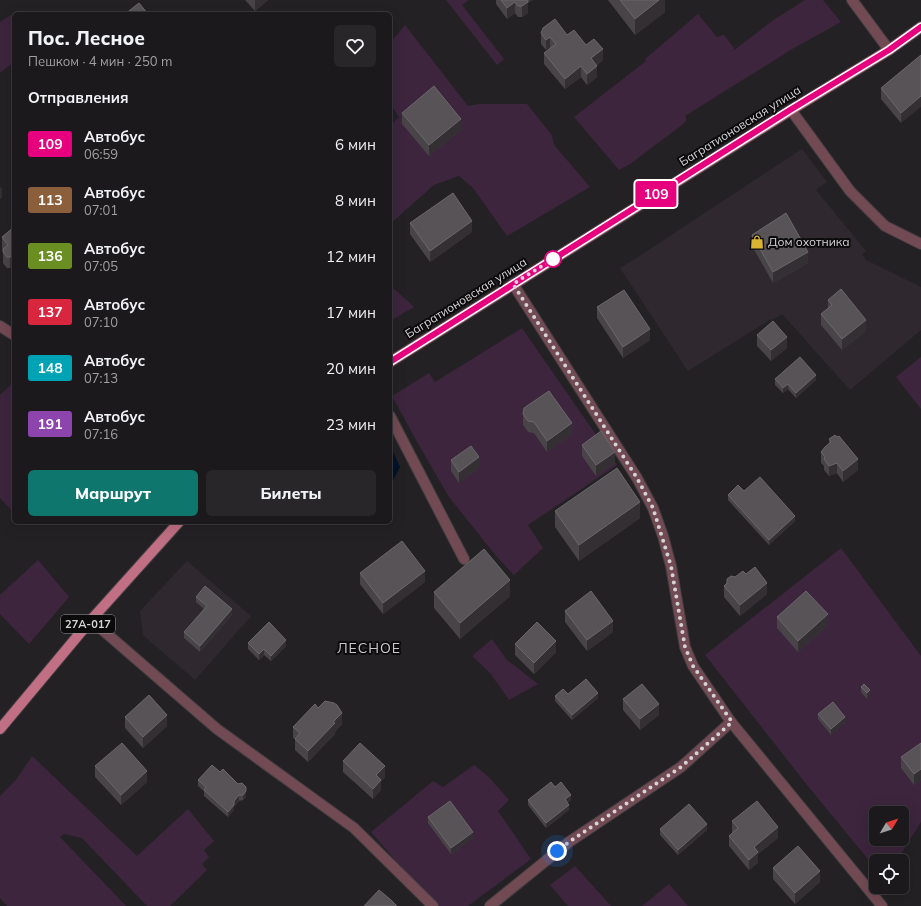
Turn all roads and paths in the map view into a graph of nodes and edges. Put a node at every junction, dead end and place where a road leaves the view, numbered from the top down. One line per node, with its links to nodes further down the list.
1 (852, 0): 3 (street)
2 (921, 27): 3 (main road, Багратионовская улица)
3 (889, 50): 4 (main road, Багратионовская улица)
4 (790, 110): 5 (street); 6 (main road, Багратионовская улица)
5 (921, 244)
6 (513, 284): 9 (main road, Багратионовская улица); 14 (street)
7 (0, 326): 8 (street)
8 (12, 334)
9 (392, 361)
10 (392, 420): 12 (street)
11 (176, 524): 13 (main road, 27А-017)
12 (464, 559)
13 (91, 620): 15 (main road, 27А-017); 16 (street)
14 (732, 722): 17 (street); 18 (street)
15 (0, 729)
16 (433, 906)
17 (490, 906)
18 (882, 906)

